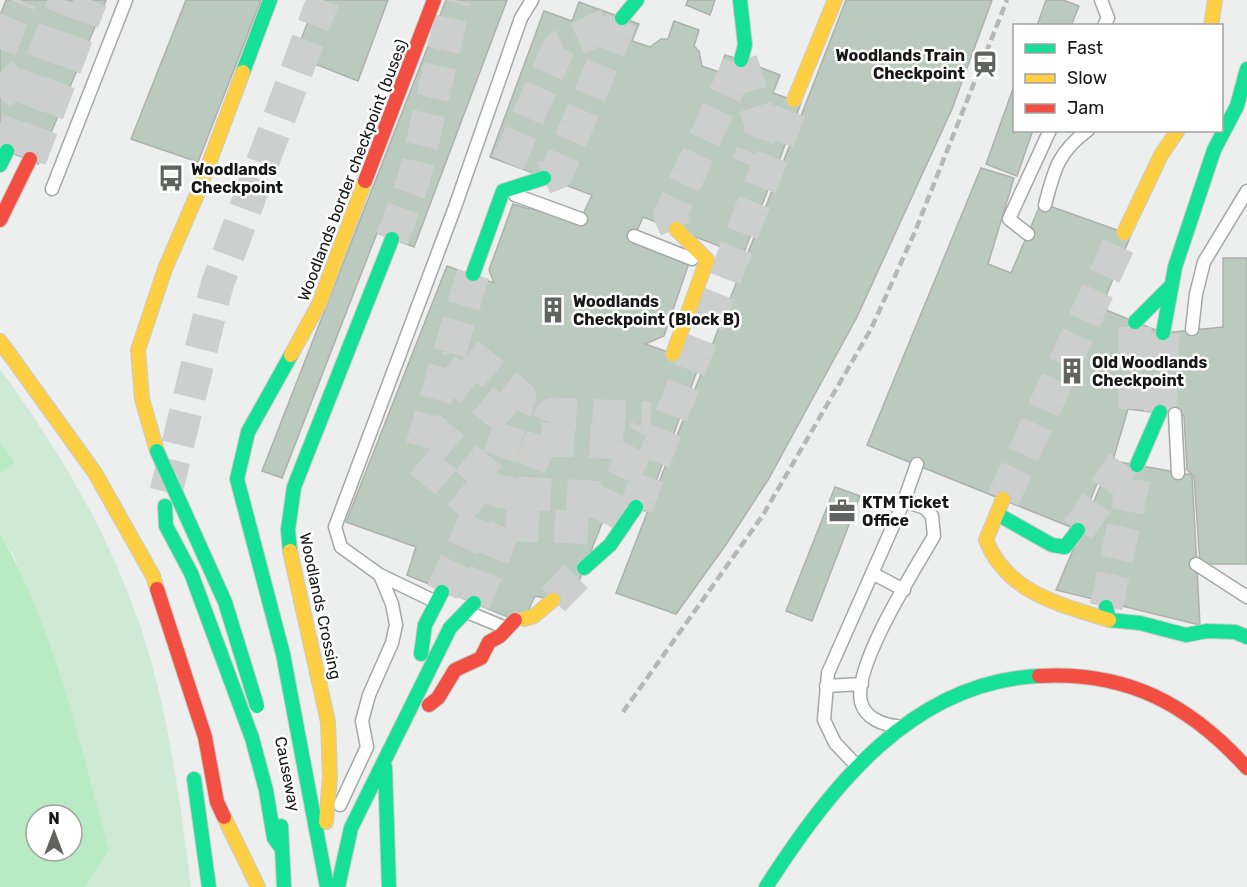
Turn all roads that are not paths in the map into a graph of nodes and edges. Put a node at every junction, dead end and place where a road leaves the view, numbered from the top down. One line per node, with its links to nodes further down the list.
1 (126, 0): 24 (lane)
2 (270, 0): 79 (main road, Causeway, bridge)
3 (434, 0): 51 (main road, Woodlands border checkpoint (buses))
4 (532, 0): 62 (lane)
5 (637, 0): 10 (main road)
6 (740, 0): 13 (main road)
7 (835, 0): 15 (main road)
8 (1101, 0): 11 (lane)
9 (1215, 0): 12 (main road)
10 (622, 18)
11 (1105, 24)
12 (1211, 24)
13 (741, 60)
14 (1247, 69): 38 (main road)
15 (794, 100)
16 (1049, 132): 32 (lane)
17 (1085, 132): 27 (lane)
18 (1177, 132): 31 (main road)
19 (7, 151): 21 (main road)
20 (30, 159): 29 (main road)
21 (0, 165)
22 (506, 172): 25 (main road)
23 (544, 178): 25 (main road)
24 (52, 189)
25 (503, 191): 28 (lane); 37 (main road)
26 (1247, 191): 40 (lane)
27 (1045, 205)
28 (581, 219)
29 (0, 220)
30 (676, 229): 36 (main road)
31 (1124, 233)
32 (1028, 234)
33 (634, 236): 36 (lane)
34 (392, 239): 80 (main road, Woodlands Crossing)
35 (714, 247): 36 (main road)
36 (706, 262): 43 (main road)
37 (473, 274)
38 (1171, 286): 39 (main road); 41 (main road)
39 (1135, 322)
40 (1192, 329)
41 (1163, 333)
42 (0, 341): 45 (main road)
43 (673, 354)
44 (0, 356): 45 (main road)
45 (43, 402): 52 (main road); 77 (main road)
46 (1160, 412): 49 (main road)
47 (1175, 414): 50 (lane)
48 (917, 464): 54 (lane)
49 (1137, 465)
50 (1178, 473)
51 (237, 479): 80 (main road, Woodlands Crossing)
52 (86, 487)
53 (1004, 500): 57 (main road)
54 (904, 501): 61 (lane); 63 (lane)
55 (165, 506): 79 (main road)
56 (636, 507): 60 (main road)
57 (997, 514): 58 (main road); 68 (main road)
58 (1078, 530)
59 (1196, 564): 64 (lane)
60 (585, 568)
61 (872, 573): 63 (lane); 70 (lane)
62 (380, 575): 66 (lane); 80 (lane)
63 (904, 590): 69 (lane)
64 (1247, 597)
65 (553, 600): 67 (main road)
66 (453, 603): 67 (lane); 71 (main road); 71 (main road)
67 (515, 622): 71 (main road)
68 (1247, 637)
69 (862, 684): 70 (lane); 72 (lane)
70 (826, 686): 75 (lane)
71 (406, 717): 74 (main road)
72 (906, 727): 75 (main road); 76 (main road)
73 (190, 761): 82 (main road)
74 (385, 762): 87 (main road); 88 (main road)
75 (856, 765): 89 (main road)
76 (1247, 768)
77 (217, 802): 78 (main road); 84 (main road)
78 (219, 845)
79 (282, 849): 85 (main road)
80 (323, 855): 86 (main road, Woodlands Crossing)
81 (220, 866): 83 (main road)
82 (209, 887)
83 (222, 887)
84 (258, 887)
85 (284, 887)
86 (327, 887)
87 (338, 887)
88 (389, 887)
89 (766, 887)

